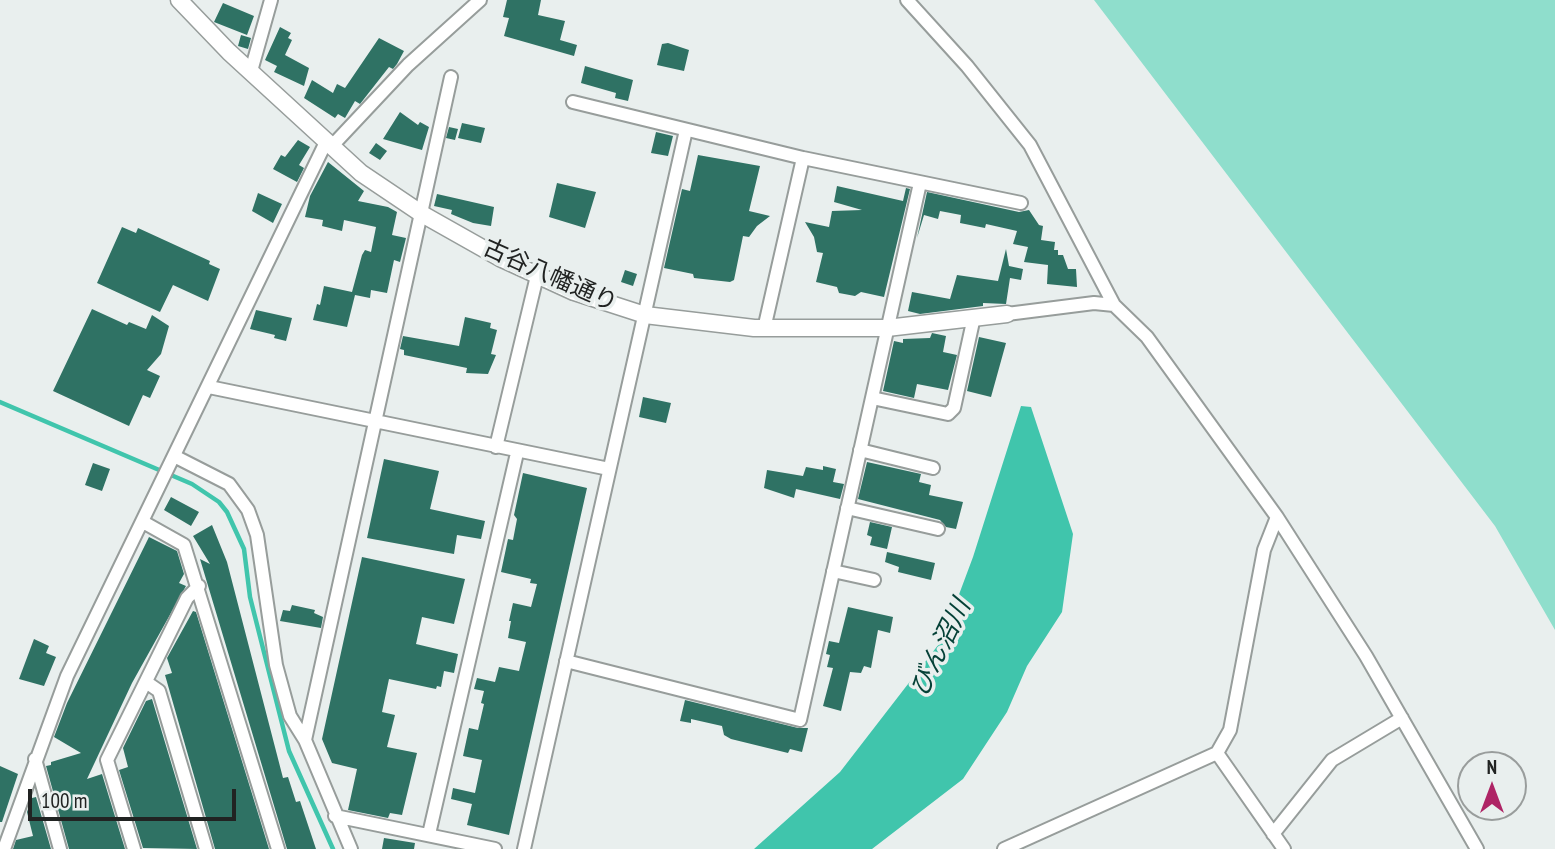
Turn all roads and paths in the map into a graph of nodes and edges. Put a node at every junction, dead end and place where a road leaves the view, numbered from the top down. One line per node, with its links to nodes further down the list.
1 (179, 0): 5 (street, 古谷八幡通り)
2 (271, 0): 5 (street)
3 (480, 0): 9 (street)
4 (907, 0): 15 (street)
5 (251, 71): 9 (street, 古谷八幡通り)
6 (451, 77): 13 (street)
7 (573, 102): 8 (street)
8 (686, 130): 10 (street); 17 (street)
9 (328, 145): 13 (street, 古谷八幡通り); 21 (street)
10 (803, 158): 11 (street); 20 (street)
11 (920, 183): 12 (street); 19 (street)
12 (1021, 203)
13 (422, 214): 14 (street, 古谷八幡通り); 23 (street)
14 (537, 276): 17 (street, 古谷八幡通り); 24 (street)
15 (1114, 305): 16 (street); 31 (street)
16 (1007, 314): 18 (street, 古谷八幡通り)
17 (645, 315): 20 (street, 古谷八幡通り); 29 (street)
18 (974, 317): 19 (street, 古谷八幡通り); 22 (street)
19 (887, 328): 20 (street, 古谷八幡通り); 22 (street)
20 (764, 329)
21 (209, 387): 23 (street); 27 (street)
22 (872, 398): 25 (street)
23 (375, 423): 24 (street); 40 (street)
24 (496, 447): 26 (street)
25 (860, 450): 28 (street); 30 (street)
26 (517, 453): 29 (street); 44 (street)
27 (176, 457): 32 (street); 40 (street)
28 (933, 468)
29 (609, 469): 37 (street)
30 (847, 508): 33 (street); 34 (street)
31 (1277, 517): 39 (street); 41 (street)
32 (143, 522): 36 (street); 42 (street)
33 (938, 529)
34 (833, 571): 35 (street); 37 (street)
35 (874, 580)
36 (199, 586): 38 (street); 50 (street)
37 (566, 661): 53 (street)
38 (146, 682): 48 (street); 49 (street)
39 (1402, 718): 45 (street); 56 (street)
40 (305, 740): 43 (street)
41 (1217, 753): 45 (street); 54 (street)
42 (35, 759): 46 (street); 47 (street)
43 (335, 816): 44 (street); 51 (street)
44 (429, 834): 52 (street)
45 (1273, 834): 55 (street)
46 (4, 849)
47 (60, 849)
48 (134, 849)
49 (206, 849)
50 (278, 849)
51 (351, 849)
52 (495, 849)
53 (524, 849)
54 (1004, 849)
55 (1284, 849)
56 (1477, 849)

